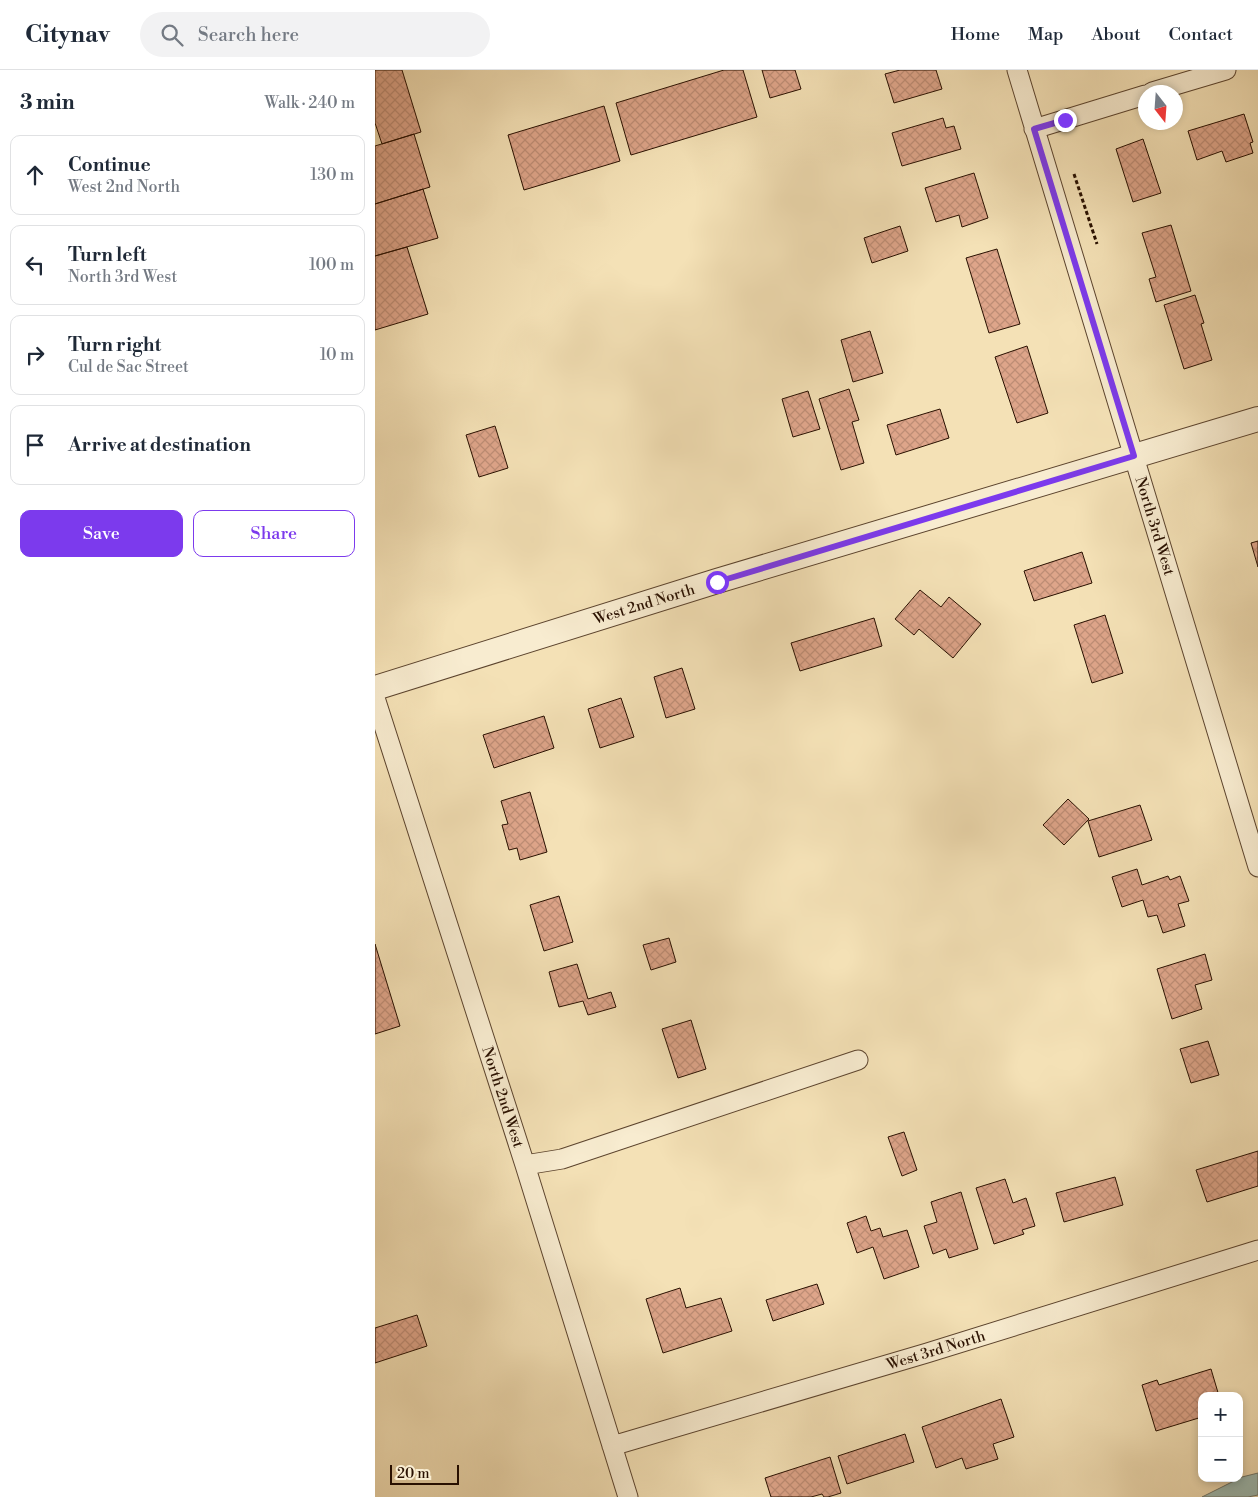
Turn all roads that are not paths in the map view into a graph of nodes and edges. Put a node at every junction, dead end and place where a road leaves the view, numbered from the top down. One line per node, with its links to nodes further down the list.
1 (1017, 70): 5 (street, North 3rd West)
2 (1225, 70): 3 (street)
3 (1176, 85)
4 (1138, 97): 5 (street)
5 (1034, 129): 7 (street, North 3rd West)
6 (1258, 419): 7 (street, West 2nd North)
7 (1134, 456): 8 (street, West 2nd North); 10 (street, North 3rd West)
8 (375, 688)
9 (375, 698): 12 (street, North 2nd West)
10 (1258, 867)
11 (858, 1060): 12 (street)
12 (525, 1165): 14 (street, North 2nd West)
13 (1258, 1250): 14 (street, West 3rd North)
14 (613, 1446): 15 (street, North 2nd West)
15 (628, 1497)

